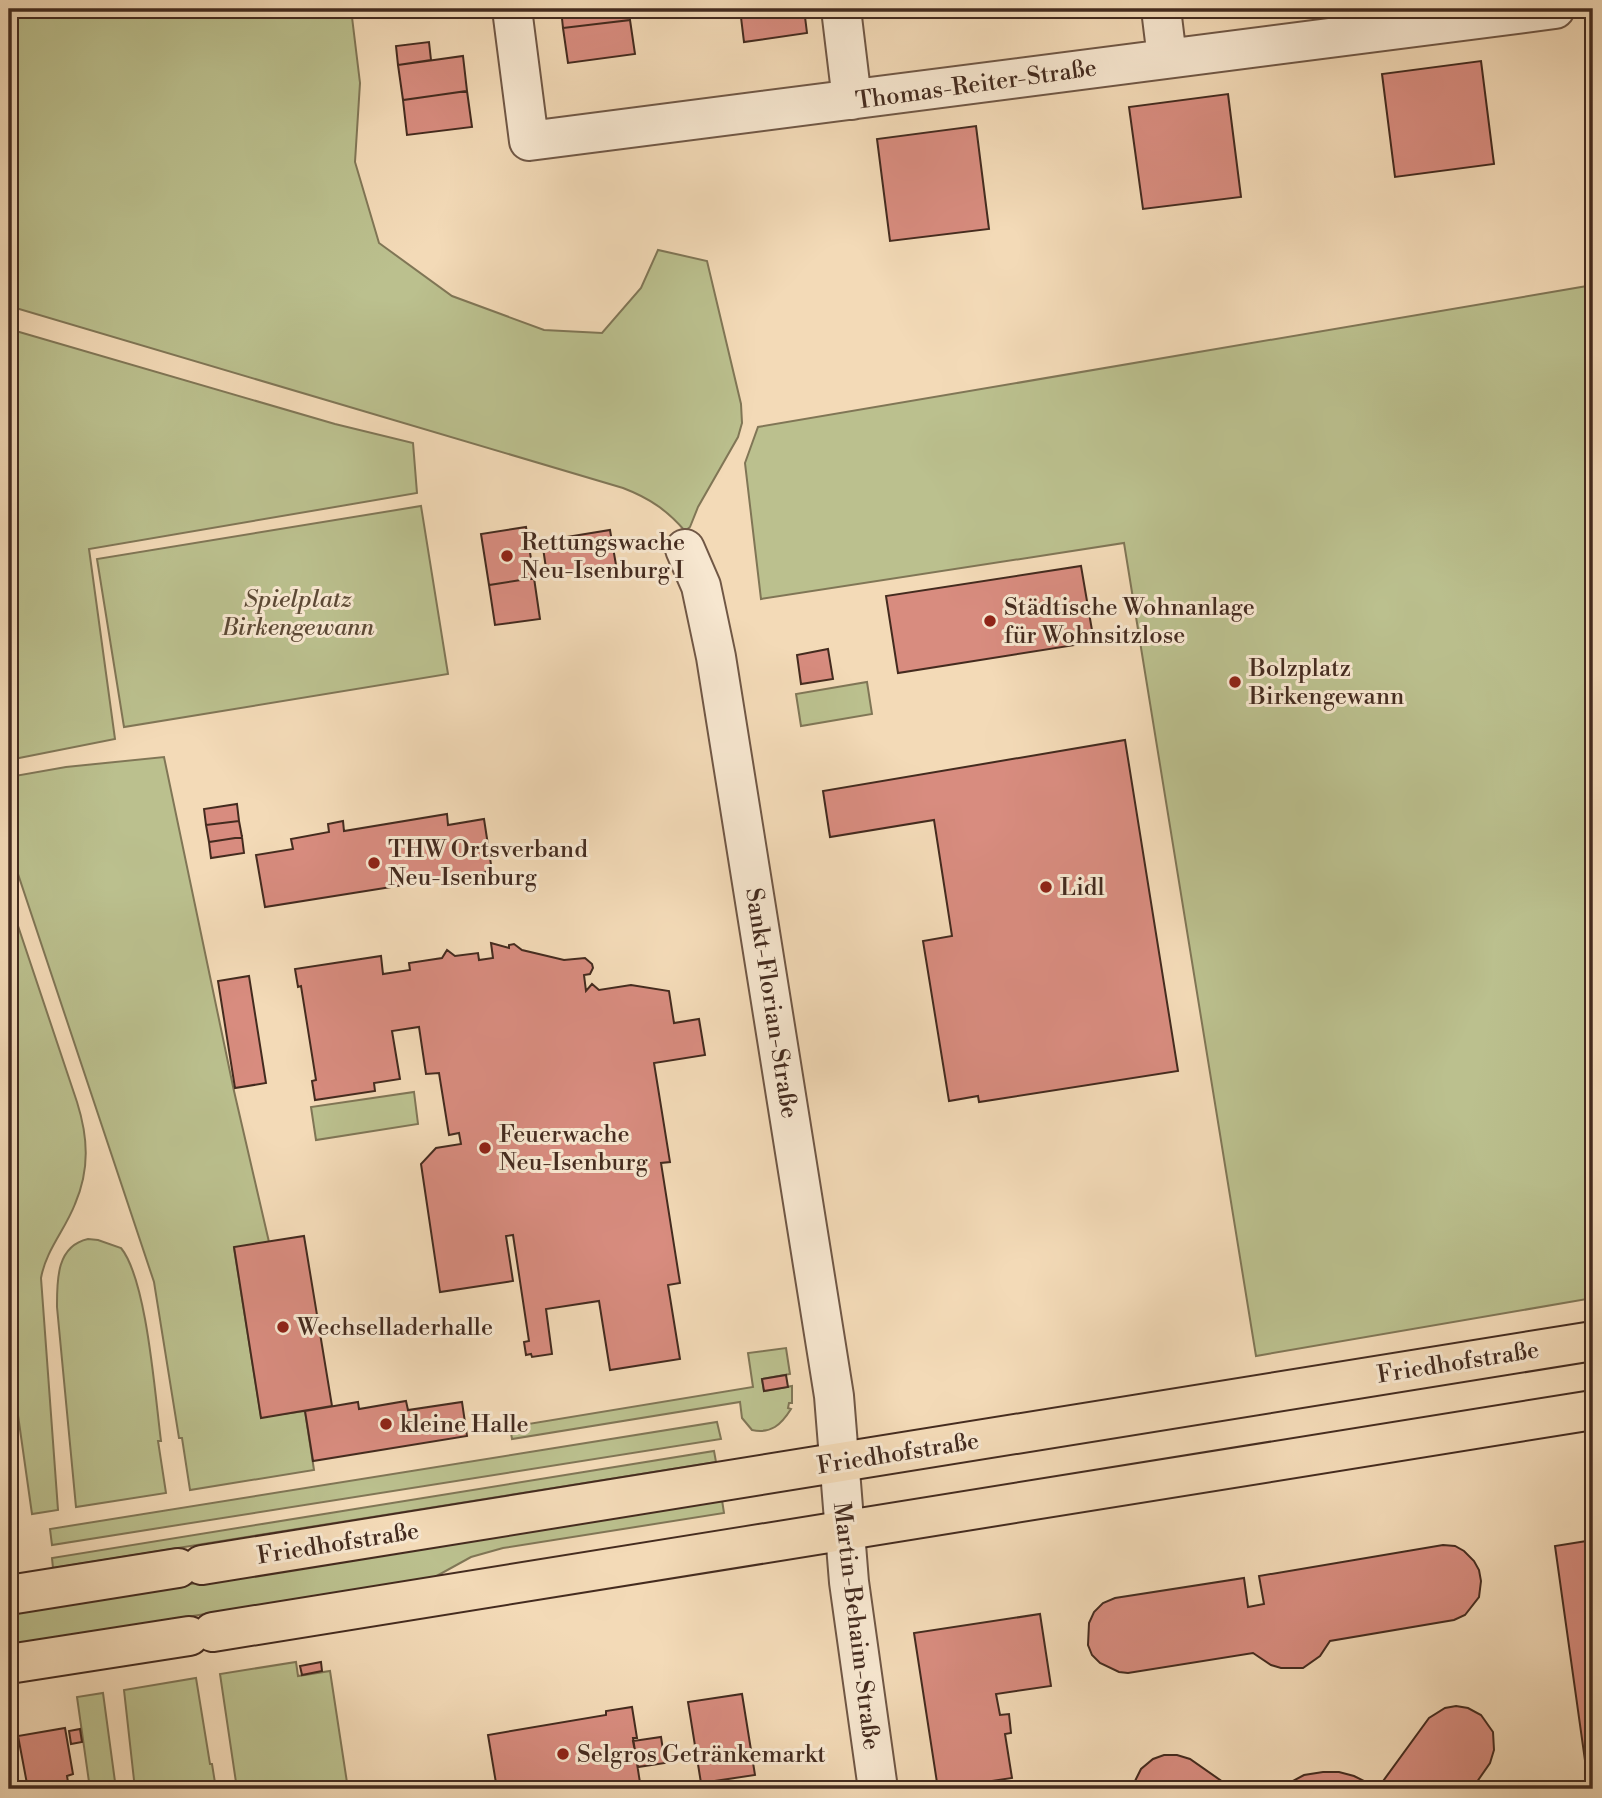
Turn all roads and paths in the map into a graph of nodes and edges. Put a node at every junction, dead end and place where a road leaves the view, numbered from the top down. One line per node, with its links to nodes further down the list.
1 (512, 9): 7 (street, Thomas-Reiter-Straße)
2 (841, 9): 7 (street)
3 (1161, 9): 6 (street)
4 (1555, 9): 5 (street, Thomas-Reiter-Straße)
5 (1482, 13): 6 (street, Thomas-Reiter-Straße)
6 (1167, 58): 7 (street, Thomas-Reiter-Straße)
7 (852, 100)
8 (685, 549): 11 (street, Sankt-Florian-Straße)
9 (1593, 1341): 11 (main road, Friedhofstraße)
10 (1593, 1410): 12 (main road)
11 (838, 1462): 12 (street, Martin-Behaim-Straße); 13 (main road, Friedhofstraße)
12 (844, 1531): 14 (main road); 15 (street, Martin-Behaim-Straße)
13 (9, 1595)
14 (9, 1664)
15 (878, 1789)

